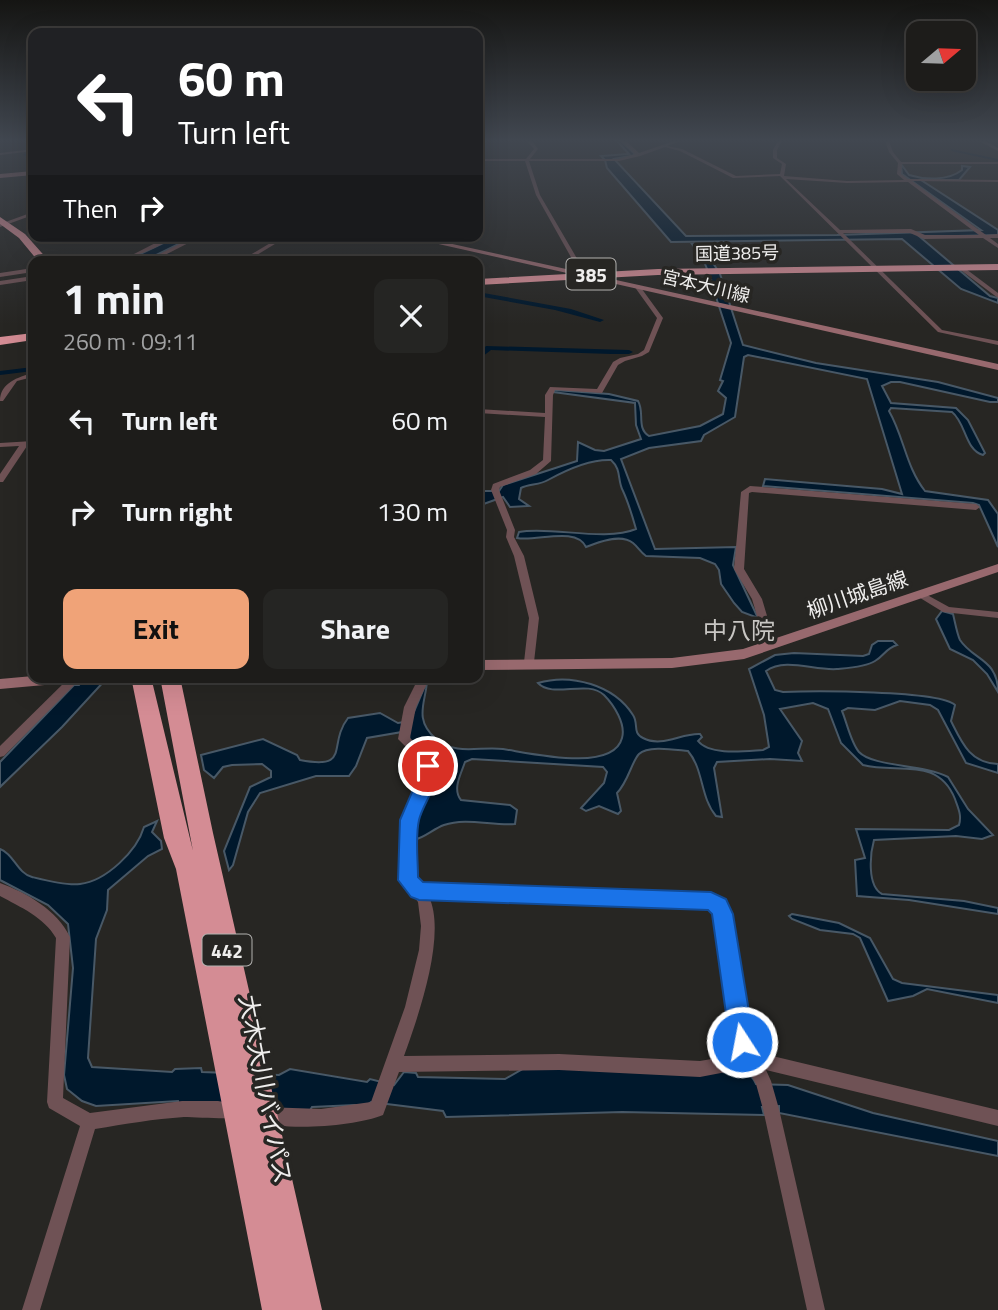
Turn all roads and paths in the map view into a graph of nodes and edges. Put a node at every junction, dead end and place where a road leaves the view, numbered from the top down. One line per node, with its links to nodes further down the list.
1 (542, 202): 26 (street)
2 (808, 202): 8 (street)
3 (938, 202): 9 (street)
4 (0, 211): 6 (highway)
5 (28, 215): 6 (street)
6 (5, 222): 7 (highway); 11 (highway)
7 (28, 232)
8 (839, 233): 9 (street); 24 (street)
9 (985, 236): 10 (street); 17 (street)
10 (998, 236)
11 (28, 241)
12 (29, 242): 18 (highway)
13 (162, 242): 19 (street)
14 (187, 242): 20 (street)
15 (276, 242): 21 (street)
16 (434, 242): 26 (main road, 宮本大川線)
17 (998, 246)
18 (47, 256)
19 (128, 256)
20 (158, 256)
21 (252, 256)
22 (960, 267): 23 (highway, 国道385号 / 385); 24 (highway, 国道385号 / 385); 32 (street)
23 (998, 267)
24 (875, 268): 26 (highway, 国道385号 / 385); 35 (street)
25 (28, 271): 27 (street)
26 (583, 274): 29 (highway, 国道385号 / 385); 31 (main road, 宮本大川線)
27 (0, 275)
28 (28, 279): 30 (street)
29 (483, 282)
30 (0, 283)
31 (637, 286): 36 (main road, 宮本大川線); 40 (street)
32 (998, 296)
33 (28, 338): 34 (highway)
34 (0, 341)
35 (998, 343)
36 (998, 368)
37 (28, 376): 38 (street)
38 (2, 395)
39 (483, 411): 40 (street)
40 (549, 415): 50 (street)
41 (28, 443): 43 (street)
42 (28, 444): 44 (street)
43 (0, 445)
44 (0, 480)
45 (976, 507): 49 (street)
46 (998, 568): 47 (main road, 柳川城島線)
47 (920, 594): 48 (street); 49 (main road, 柳川城島線)
48 (998, 615)
49 (771, 646): 50 (main road, 柳川城島線)
50 (529, 662): 51 (main road, 柳川城島線)
51 (483, 665)
52 (28, 681): 57 (main road)
53 (71, 683): 58 (street)
54 (142, 683): 59 (highway, 大木大川バイパス / 442)
55 (171, 683): 59 (highway, 大木大川バイパス / 442)
56 (422, 683): 61 (street)
57 (0, 684)
58 (0, 753)
59 (188, 836): 64 (highway, 大木大川バイパス / 442)
60 (0, 889): 66 (street)
61 (419, 891): 62 (street); 63 (street)
62 (753, 1059): 63 (street); 65 (street); 70 (street)
63 (392, 1069): 64 (street)
64 (249, 1111): 66 (street); 68 (highway, 大木大川バイパス / 442); 69 (highway, 大木大川バイパス / 442)
65 (998, 1118)
66 (89, 1122): 67 (street)
67 (31, 1310)
68 (279, 1310)
69 (305, 1310)
70 (816, 1310)

